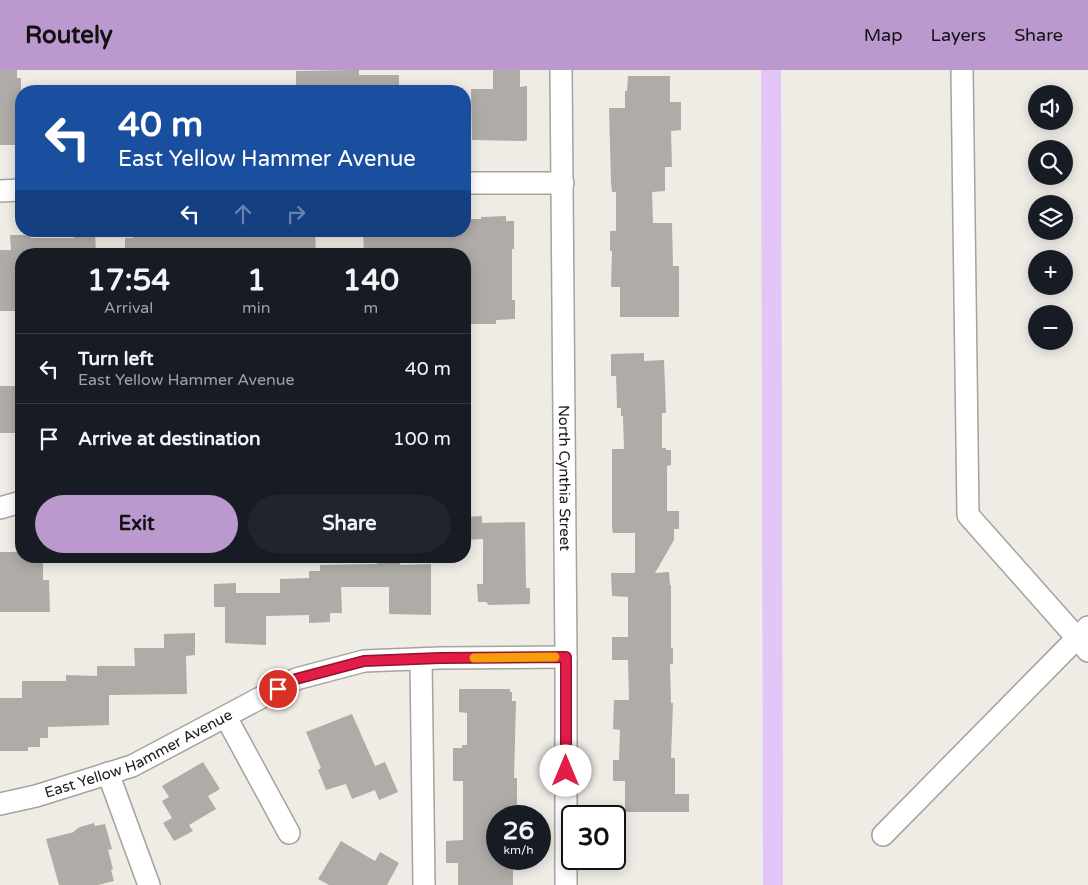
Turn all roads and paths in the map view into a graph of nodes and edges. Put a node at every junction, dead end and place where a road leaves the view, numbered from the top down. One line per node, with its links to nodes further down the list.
1 (561, 70): 4 (street, North Cynthia Street)
2 (962, 70): 9 (street)
3 (471, 183): 4 (street)
4 (562, 183): 10 (street, North Cynthia Street)
5 (15, 191): 6 (street)
6 (0, 192)
7 (15, 504): 8 (street)
8 (0, 508)
9 (1084, 639): 16 (street)
10 (566, 657): 11 (street, East Yellow Hammer Avenue); 19 (street, North Cynthia Street)
11 (421, 659): 12 (street, East Yellow Hammer Avenue); 18 (street)
12 (226, 717): 13 (street, East Yellow Hammer Avenue); 15 (street)
13 (108, 773): 14 (street, East Yellow Hammer Avenue); 17 (street)
14 (0, 804)
15 (289, 833)
16 (883, 835)
17 (150, 885)
18 (424, 885)
19 (566, 885)

